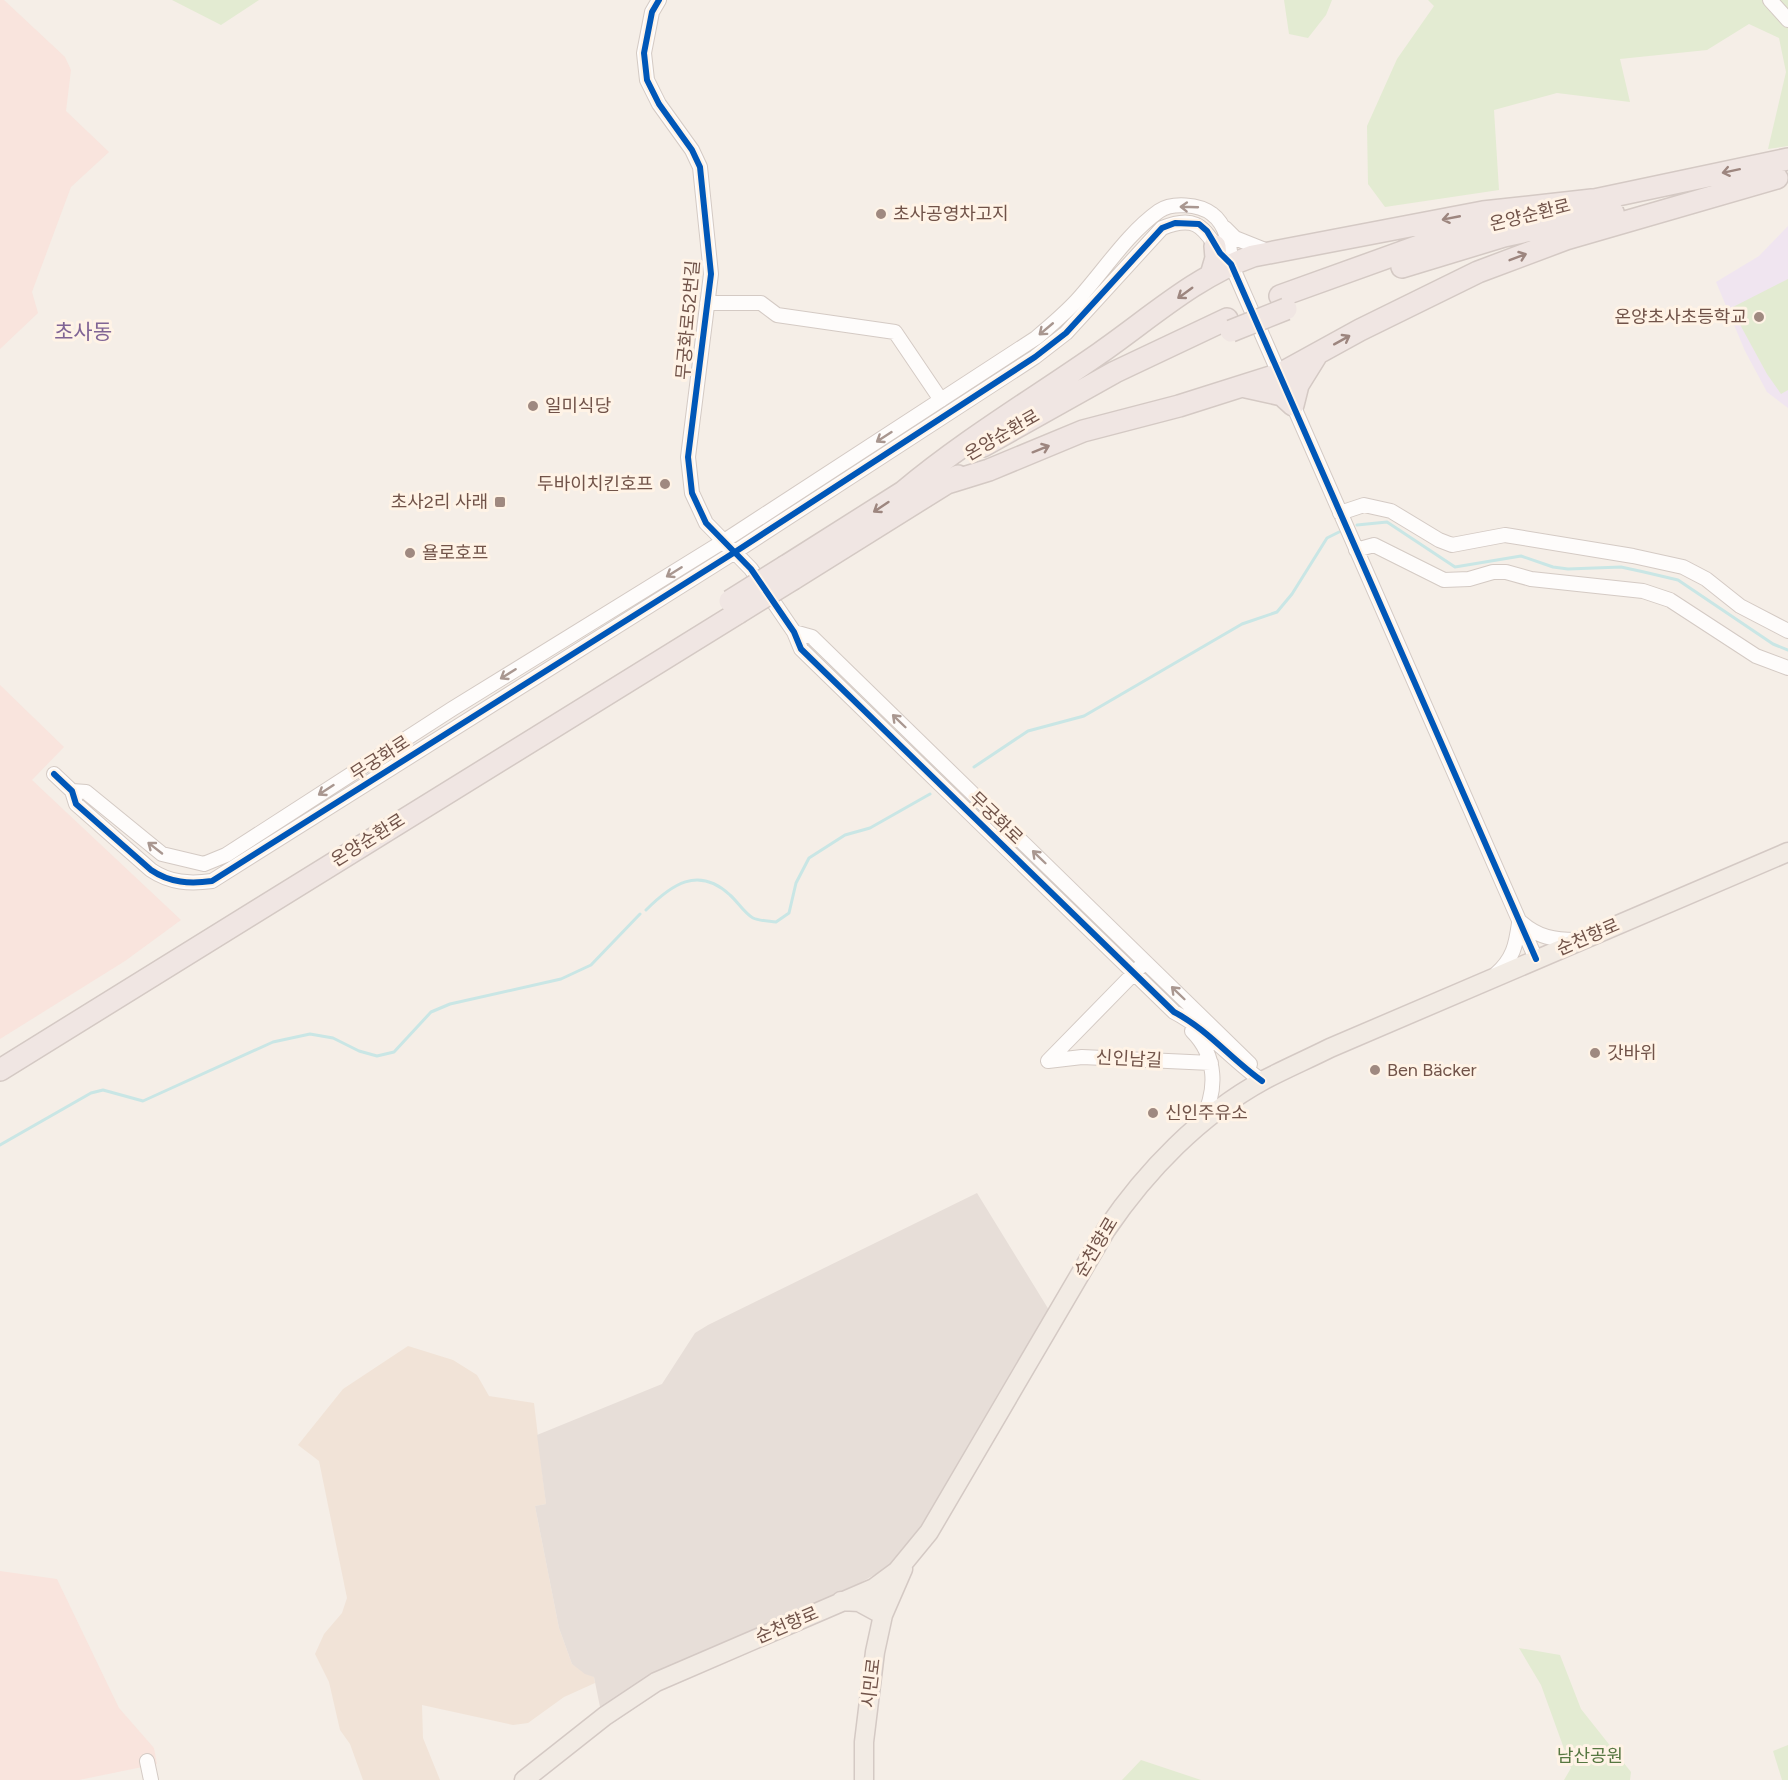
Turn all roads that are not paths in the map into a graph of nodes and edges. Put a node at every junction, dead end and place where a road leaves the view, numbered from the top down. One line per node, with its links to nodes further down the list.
1 (659, 0): 12 (street, 무궁화로52번길)
2 (1770, 0): 3 (street)
3 (1788, 20)
4 (1788, 159): 6 (highway, 온양순환로, one-way to 6)
5 (1782, 177): 13 (highway, 온양순환로); 15 (highway, one-way to 5)
6 (1592, 200): 9 (highway, one-way to 9); 13 (highway, 온양순환로)
7 (1221, 223): 9 (street); 10 (street); 18 (street, one-way to 18)
8 (1215, 246): 10 (street); 11 (highway); 25 (street)
9 (1273, 252): 10 (highway)
10 (1231, 264): 11 (highway); 16 (street)
11 (1211, 275): 21 (highway, one-way to 21)
12 (707, 303): 18 (street); 23 (street, 무궁화로52번길)
13 (1283, 303): 14 (highway, bridge)
14 (1229, 325): 20 (highway, 온양순환로); 21 (highway, 온양순환로)
15 (1318, 353): 16 (highway); 19 (highway)
16 (1280, 374): 17 (highway); 19 (street)
17 (1242, 386): 19 (highway); 20 (highway, one-way to 17)
18 (941, 400): 23 (street, one-way to 23)
19 (1293, 405): 22 (street)
20 (947, 483): 26 (highway, 온양순환로)
21 (903, 492): 26 (highway, 온양순환로, one-way to 26)
22 (1340, 513): 24 (street); 28 (street)
23 (724, 541): 25 (street, 무궁화로); 32 (street, 무궁화로, one-way to 32)
24 (1356, 550): 30 (street); 34 (street)
25 (735, 552): 29 (street, 무궁화로); 32 (street, 무궁화로)
26 (790, 573): 27 (highway, bridge)
27 (734, 607): 41 (highway, 온양순환로); 43 (highway, 온양순환로)
28 (1788, 631)
29 (794, 632): 37 (street, 무궁화로, one-way to 29); 38 (street, 무궁화로)
30 (1788, 668)
31 (54, 774): 32 (street, 무궁화로)
32 (72, 791)
33 (1788, 852): 35 (main road, 순천향로)
34 (1519, 921): 35 (street); 36 (street); 39 (street)
35 (1581, 940): 36 (main road, 순천향로)
36 (1536, 959): 39 (main road, 순천향로)
37 (1145, 961): 38 (street); 44 (street, 무궁화로, one-way to 37)
38 (1134, 973): 40 (street, 무궁화로); 42 (street, 신인남길)
39 (1490, 979): 44 (main road, 순천향로)
40 (1174, 1012): 42 (street); 44 (street, 무궁화로)
41 (0, 1057)
42 (1211, 1063): 45 (street)
43 (0, 1070)
44 (1262, 1081): 45 (main road, 순천향로)
45 (1193, 1132): 46 (main road, 순천향로)
46 (908, 1559): 47 (main road, 순천향로); 49 (main road, 시민로)
47 (874, 1588): 48 (main road, 순천향로); 49 (main road)
48 (841, 1601): 49 (main road); 52 (main road, 순천향로)
49 (883, 1615): 53 (main road, 시민로)
50 (147, 1761): 51 (street)
51 (151, 1780)
52 (524, 1780)
53 (864, 1780)

